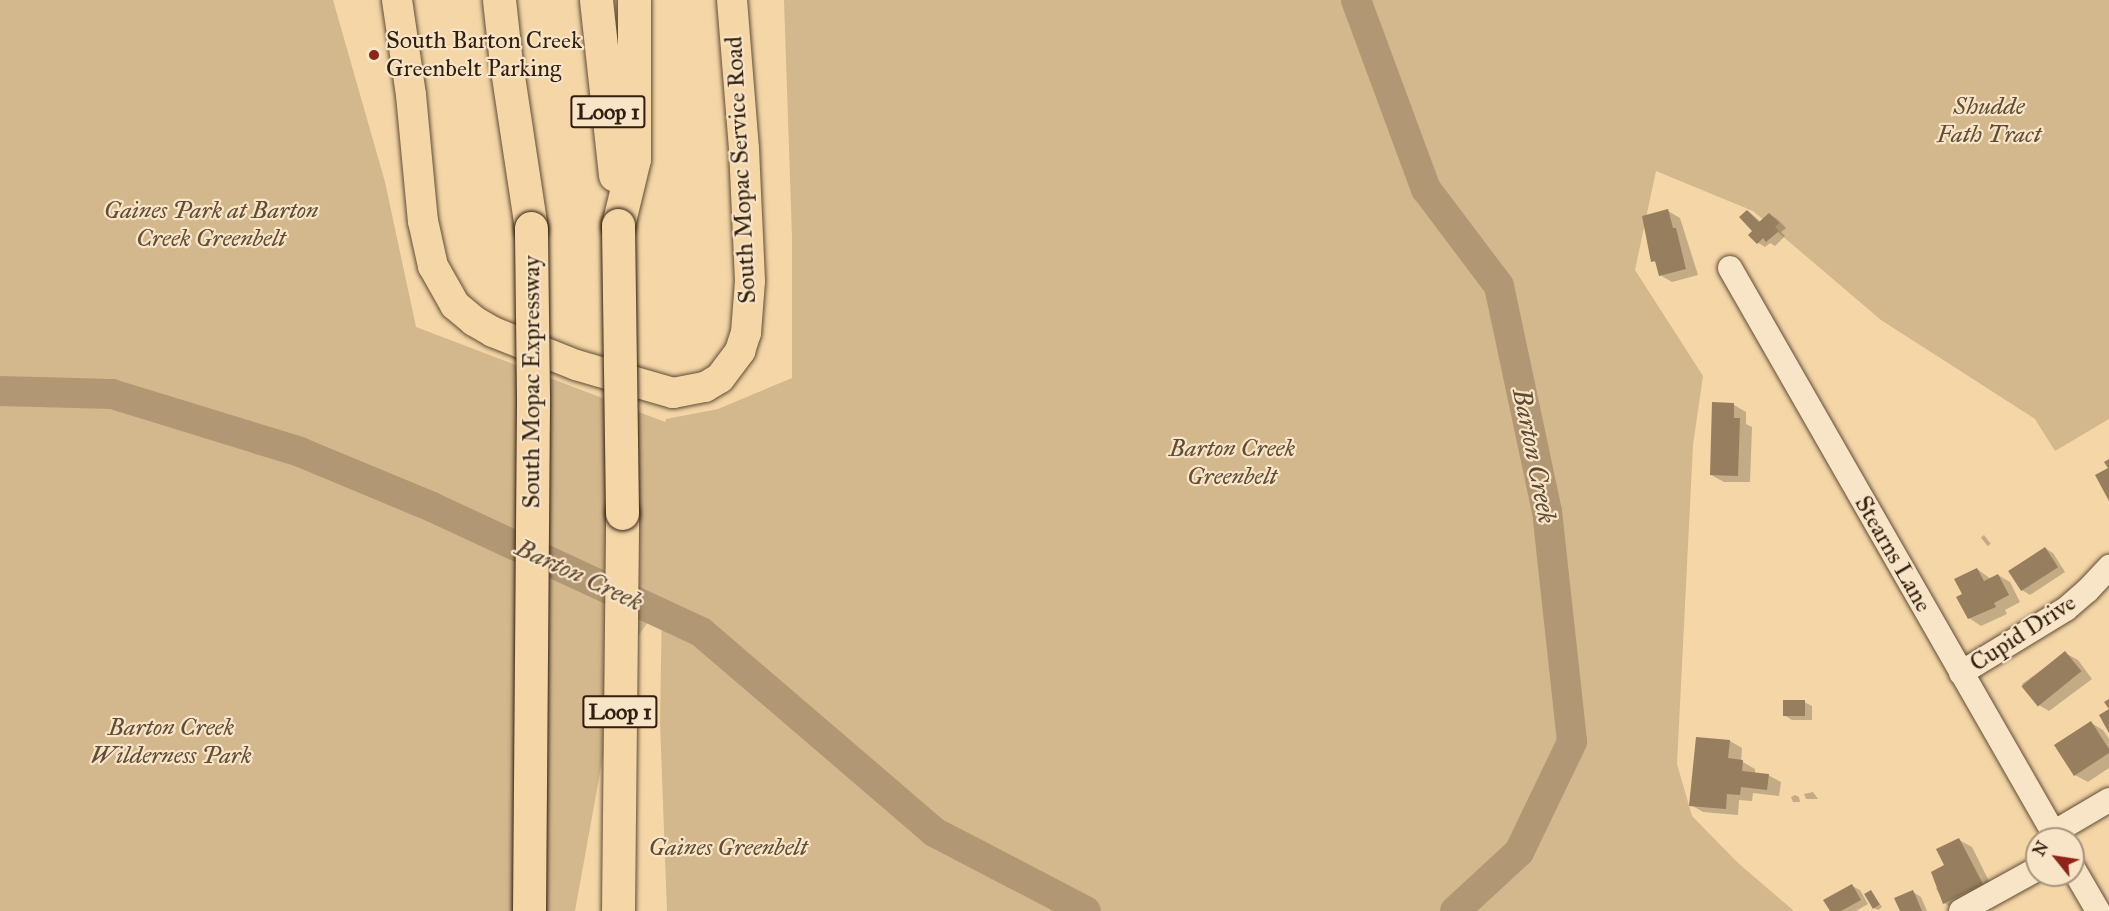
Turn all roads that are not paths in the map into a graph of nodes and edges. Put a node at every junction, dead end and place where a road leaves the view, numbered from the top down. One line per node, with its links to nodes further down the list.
1 (397, 0): 6 (main road, South Mopac Service Road)
2 (482, 0): 7 (highway)
3 (499, 0): 7 (highway, South Mopac Expressway)
4 (596, 0): 8 (highway, Loop 1)
5 (634, 0): 8 (highway)
6 (732, 0)
7 (506, 63): 17 (highway, South Mopac Expressway, bridge)
8 (618, 225): 18 (highway, Loop 1, bridge)
9 (1730, 268): 11 (street, Stearns Lane)
10 (2109, 567): 11 (street, Cupid Drive)
11 (1961, 673): 13 (street, Stearns Lane)
12 (2109, 800): 14 (street)
13 (2050, 827)
14 (2068, 827)
15 (2025, 876): 19 (street)
16 (2084, 887): 20 (street)
17 (529, 911)
18 (618, 911)
19 (1961, 911)
20 (2098, 911)

